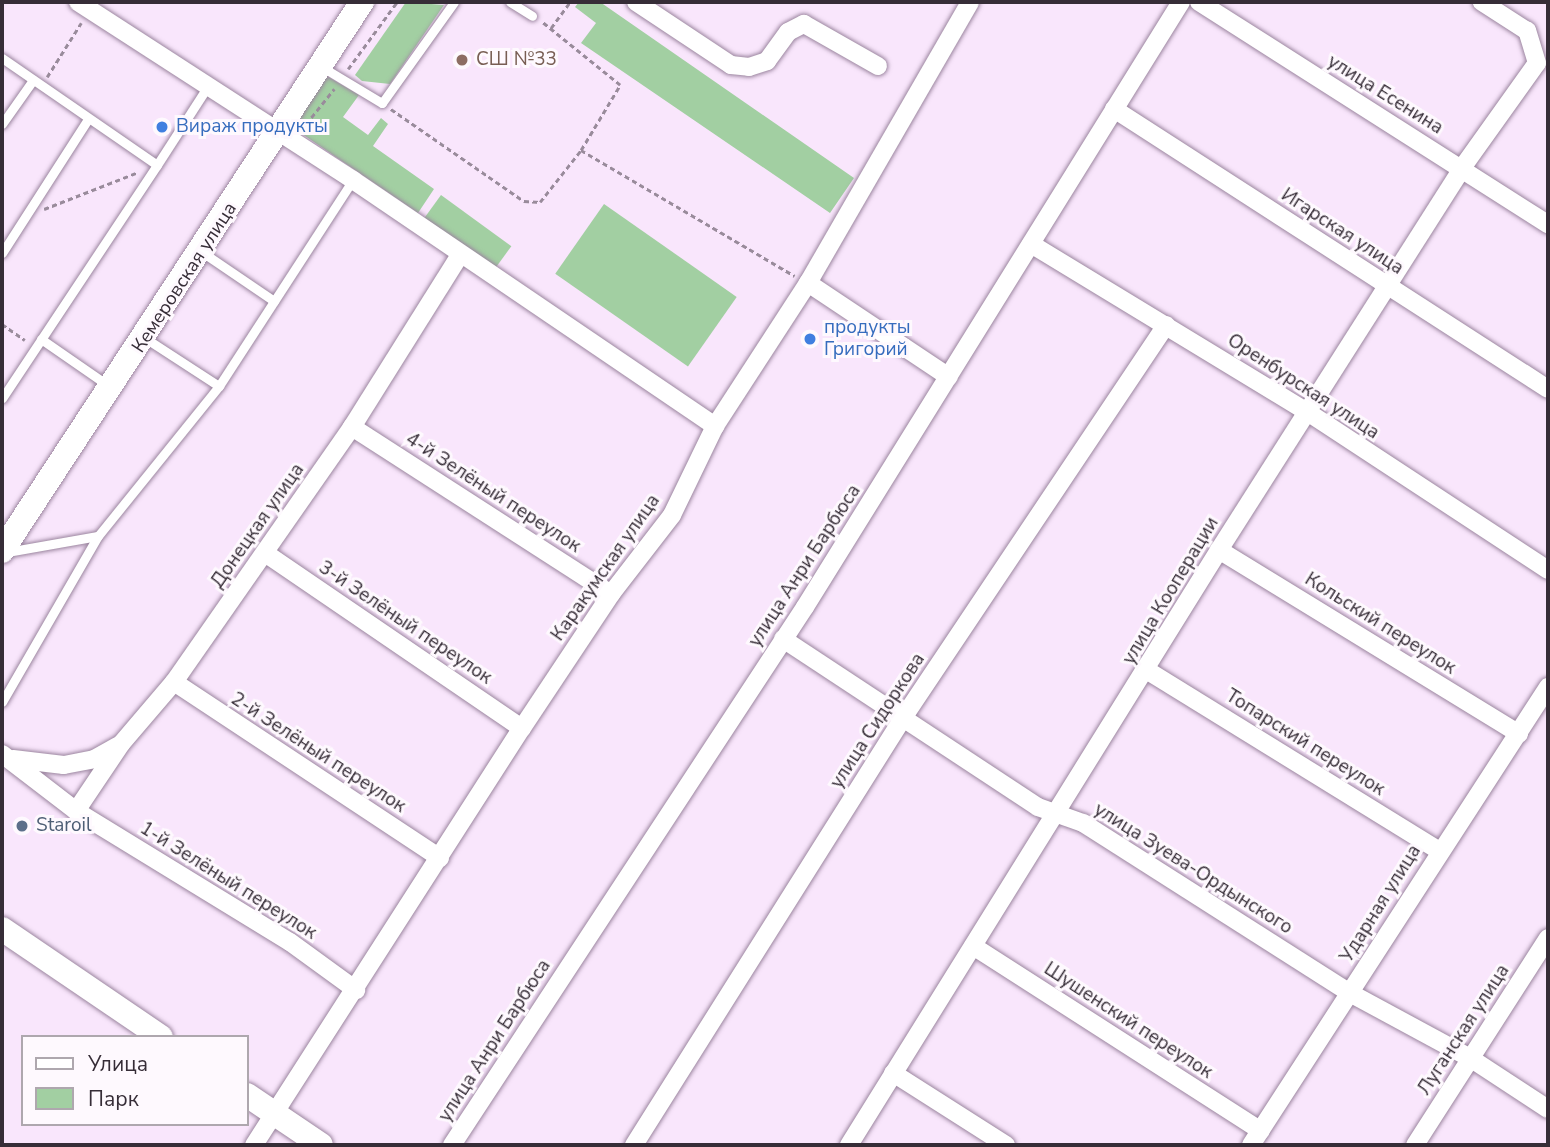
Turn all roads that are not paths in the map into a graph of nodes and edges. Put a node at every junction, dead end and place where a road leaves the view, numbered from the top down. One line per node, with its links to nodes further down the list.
1 (362, 2): 13 (street, Кемеровская улица)
2 (454, 2): 13 (lane)
3 (510, 2): 10 (lane)
4 (636, 2): 12 (street)
5 (970, 2): 28 (street, Каракумская улица)
6 (1181, 2): 16 (street, улица Анри Барбюса)
7 (1199, 2): 21 (street, улица Есенина)
8 (1482, 2): 21 (street, улица Кооперации)
9 (88, 4): 15 (street)
10 (532, 16)
11 (2, 58): 14 (lane)
12 (878, 66)
13 (331, 72): 19 (street, Кемеровская улица)
14 (37, 83): 17 (lane); 18 (lane)
15 (208, 86): 19 (street); 20 (lane)
16 (1114, 108): 24 (street, улица Анри Барбюса); 29 (street, Игарская улица)
17 (88, 119): 20 (lane); 26 (lane)
18 (2, 124)
19 (279, 132): 22 (street); 25 (street, Кемеровская улица)
20 (157, 165): 33 (lane)
21 (1462, 168): 23 (street, улица Есенина); 29 (street, улица Кооперации)
22 (353, 180): 27 (street); 30 (lane)
23 (1548, 224)
24 (1031, 244): 31 (street, Оренбурская улица); 34 (street, улица Анри Барбюса)
25 (202, 252): 30 (lane); 32 (street, Кемеровская улица)
26 (2, 253)
27 (460, 255): 40 (street, Донецкая улица); 41 (street)
28 (808, 283): 34 (street); 41 (street, Каракумская улица)
29 (1387, 286): 37 (street, Игарская улица); 39 (street, улица Кооперации)
30 (274, 301): 35 (lane)
31 (1166, 325): 39 (street, Оренбурская улица); 53 (street, улица Сидоркова)
32 (145, 338): 35 (lane); 36 (street, Кемеровская улица)
33 (39, 343): 36 (lane); 38 (lane)
34 (949, 377): 48 (street, улица Анри Барбюса)
35 (219, 386): 42 (lane)
36 (112, 388): 44 (street, Кемеровская улица)
37 (1548, 389)
38 (2, 398)
39 (1309, 413): 43 (street, улица Кооперации); 46 (street, Оренбурская улица)
40 (352, 426): 45 (street, Донецкая улица); 47 (street, 4-й Зелёный переулок)
41 (715, 426): 47 (street, Каракумская улица)
42 (98, 536): 44 (lane); 52 (lane)
43 (1219, 550): 49 (street, улица Кооперации); 55 (street, Кольский переулок)
44 (2, 552)
45 (265, 553): 50 (street, Донецкая улица); 54 (street, 3-й Зелёный переулок)
46 (1548, 570)
47 (611, 594): 54 (street, Каракумская улица)
48 (783, 639): 53 (street, улица Зуева-Ордынского); 76 (street, улица Анри Барбюса)
49 (1148, 671): 59 (street, улица Кооперации); 60 (street, Топарский переулок)
50 (174, 682): 56 (street, Донецкая улица); 61 (street, 2-й Зелёный переулок)
51 (1548, 687): 55 (street, Ударная улица)
52 (2, 702)
53 (903, 718): 59 (street, улица Зуева-Ордынского); 77 (street, улица Сидоркова)
54 (522, 728): 61 (street, Каракумская улица)
55 (1519, 734): 60 (street, Ударная улица)
56 (121, 744): 57 (street); 58 (street, Донецкая улица)
57 (7, 756): 58 (street, 1-й Зелёный переулок)
58 (76, 811): 65 (street, 1-й Зелёный переулок)
59 (1054, 813): 64 (street, улица Кооперации); 66 (street, улица Зуева-Ордынского)
60 (1439, 851): 66 (street, Ударная улица)
61 (440, 858): 65 (street, Каракумская улица)
62 (2, 929): 67 (street)
63 (1548, 938): 68 (street, Луганская улица)
64 (973, 946): 69 (street, улица Кооперации); 73 (street, Шушенский переулок)
65 (356, 990): 72 (street, Каракумская улица)
66 (1350, 993): 68 (street, улица Зуева-Ордынского); 73 (street, Ударная улица)
67 (158, 1035)
68 (1470, 1058): 71 (street, улица Зуева-Ордынского); 80 (street, Луганская улица)
69 (893, 1073): 78 (street, улица Кооперации); 79 (street)
70 (248, 1095): 72 (street)
71 (1548, 1109)
72 (276, 1114): 74 (street, Каракумская улица); 75 (street)
73 (1256, 1138)
74 (254, 1145)
75 (321, 1145)
76 (452, 1145)
77 (634, 1145)
78 (849, 1145)
79 (1006, 1145)
80 (1415, 1145)

